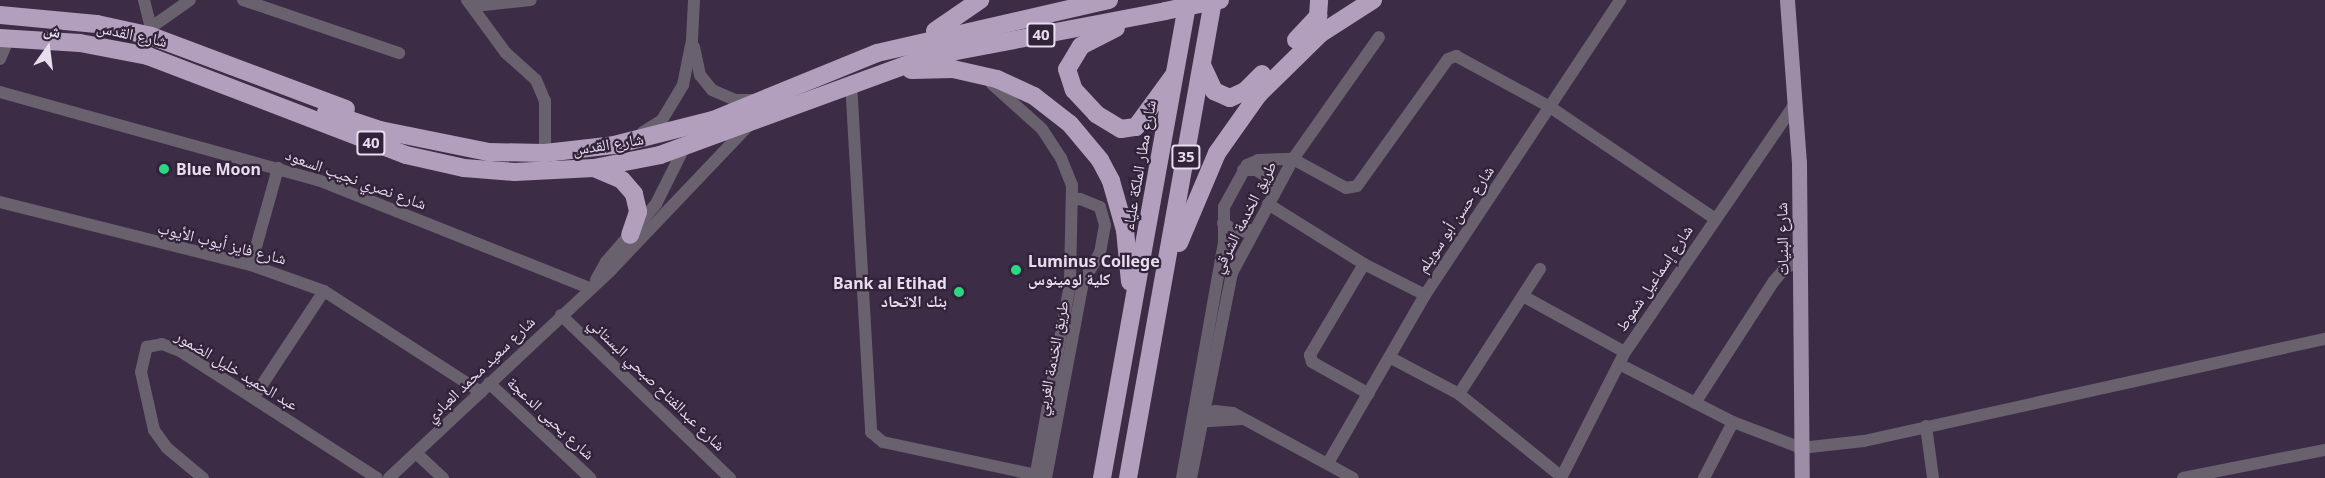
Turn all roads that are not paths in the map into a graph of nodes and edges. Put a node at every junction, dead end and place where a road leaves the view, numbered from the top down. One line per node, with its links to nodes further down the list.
1 (144, 0): 18 (street)
2 (190, 0): 18 (street)
3 (243, 0): 22 (street)
4 (531, 0): 15 (street)
5 (694, 0): 20 (street)
6 (980, 0): 21 (highway)
7 (1109, 0): 21 (highway, شارع القدس / 40)
8 (1188, 0): 27 (highway, شارع مطار الملكة علياء / 35)
9 (1213, 0): 24 (highway, 35)
10 (1220, 0): 16 (highway, شارع القدس / 40, bridge)
11 (1319, 0): 24 (highway)
12 (1373, 0): 60 (highway)
13 (1620, 0): 31 (street, شارع حسن أبو سويلم)
14 (1787, 0): 32 (main road, شارع البنيات)
15 (471, 3): 38 (street)
16 (1120, 20): 26 (highway, شارع القدس / 40); 27 (highway)
17 (3, 23): 18 (highway); 23 (street); 34 (highway, شارع القدس / 40); 41 (highway, شارع القدس / 40)
18 (152, 31): 34 (highway)
19 (1379, 38): 39 (street)
20 (692, 40): 30 (street); 36 (street)
21 (910, 44): 30 (highway, شارع القدس / 40)
22 (399, 53)
23 (0, 59)
24 (1202, 65): 60 (highway, 35)
25 (969, 72): 26 (highway); 44 (street, طريق الخدمة الغربي); 59 (highway)
26 (876, 73): 28 (highway, شارع القدس / 40)
27 (1175, 74): 59 (highway, شارع مطار الملكة علياء / 35)
28 (851, 82): 33 (highway, شارع القدس / 40); 79 (street)
29 (0, 92): 40 (street, شارع نصري نجيب السعود)
30 (771, 97): 35 (highway, شارع القدس / 40)
31 (1550, 107): 39 (street); 47 (street); 57 (street, شارع حسن أبو سويلم)
32 (1793, 107): 47 (street, شارع إسماعيل شموط); 51 (main road, شارع البنيات)
33 (749, 124): 35 (highway, شارع القدس / 40); 55 (street, شارع سعيد محمد العبادي)
34 (380, 130): 37 (highway, شارع القدس / 40)
35 (683, 139): 36 (highway, شارع القدس / 40); 42 (highway, شارع القدس / 40); 50 (street, شارع سعيد محمد العبادي)
36 (614, 145): 38 (highway, شارع القدس / 40)
37 (465, 147): 38 (highway, شارع القدس / 40); 41 (highway)
38 (545, 153)
39 (1293, 159): 43 (street, طريق الخدمة الشرقي); 45 (street, طريق الخدمة الشرقي)
40 (278, 168): 53 (street); 55 (street, شارع نصري نجيب السعود)
41 (464, 168): 42 (highway, شارع القدس / 40)
42 (594, 168): 50 (highway)
43 (1243, 170): 45 (street); 48 (street, طريق الخدمة الشرقي)
44 (1072, 200): 63 (street, طريق الخدمة الغربي); 63 (street, طريق الخدمة الغربي)
45 (1270, 200): 49 (street, طريق الخدمة الشرقي); 52 (street)
46 (0, 201): 53 (street, شارع فايز أيوب الأيوب)
47 (1714, 218): 65 (street, شارع إسماعيل شموط)
48 (1223, 223): 49 (street); 71 (street, طريق الخدمة الشرقي)
49 (1253, 230): 71 (street, طريق الخدمة الشرقي)
50 (630, 234): 55 (street, شارع سعيد محمد العبادي)
51 (1799, 262): 70 (street); 74 (main road, شارع البنيات)
52 (1364, 264): 57 (street); 67 (street)
53 (250, 265): 56 (street, شارع فايز أيوب الأيوب)
54 (1540, 269): 58 (street)
55 (592, 286): 61 (street, شارع سعيد محمد العبادي)
56 (324, 291): 66 (street, شارع فايز أيوب الأيوب); 69 (street)
57 (1425, 295): 64 (street, شارع حسن أبو سويلم)
58 (1523, 296): 65 (street); 68 (street)
59 (1131, 307): 86 (highway, شارع مطار الملكة علياء / 35)
60 (1156, 313): 87 (highway, 35)
61 (561, 315): 66 (street, شارع سعيد محمد العبادي); 78 (street, شارع عبدالفتاح صبحي البستاني)
62 (2325, 339): 73 (street)
63 (1064, 351): 79 (street, طريق الخدمة الغربي)
64 (1391, 358): 67 (street, شارع حسن أبو سويلم); 68 (street)
65 (1622, 358): 70 (street); 80 (street, شارع إسماعيل شموط)
66 (485, 387): 76 (street, شارع سعيد محمد العبادي); 85 (street, شارع يحيى الدعجة)
67 (1369, 394): 77 (street, شارع حسن أبو سويلم)
68 (1459, 394): 80 (street)
69 (254, 397): 81 (street, عبد الحميد خليل الضمور); 82 (street, عبد الحميد خليل الضمور)
70 (1695, 403): 72 (street)
71 (1199, 420): 77 (street); 88 (street, طريق الخدمة الشرقي); 89 (street, طريق الخدمة الشرقي)
72 (1732, 422): 74 (street); 91 (street)
73 (1926, 426): 74 (street); 93 (street)
74 (1801, 448): 92 (main road, شارع البنيات)
75 (2325, 450): 94 (street)
76 (416, 453): 83 (street, شارع سعيد محمد العبادي); 84 (street)
77 (1328, 464): 90 (street)
78 (726, 477)
79 (1039, 477)
80 (1562, 477)
81 (203, 478)
82 (377, 478)
83 (389, 478)
84 (443, 478)
85 (590, 478)
86 (1102, 478)
87 (1128, 478)
88 (1182, 478)
89 (1191, 478)
90 (1353, 478)
91 (1704, 478)
92 (1802, 478)
93 (1933, 478)
94 (2183, 478)

